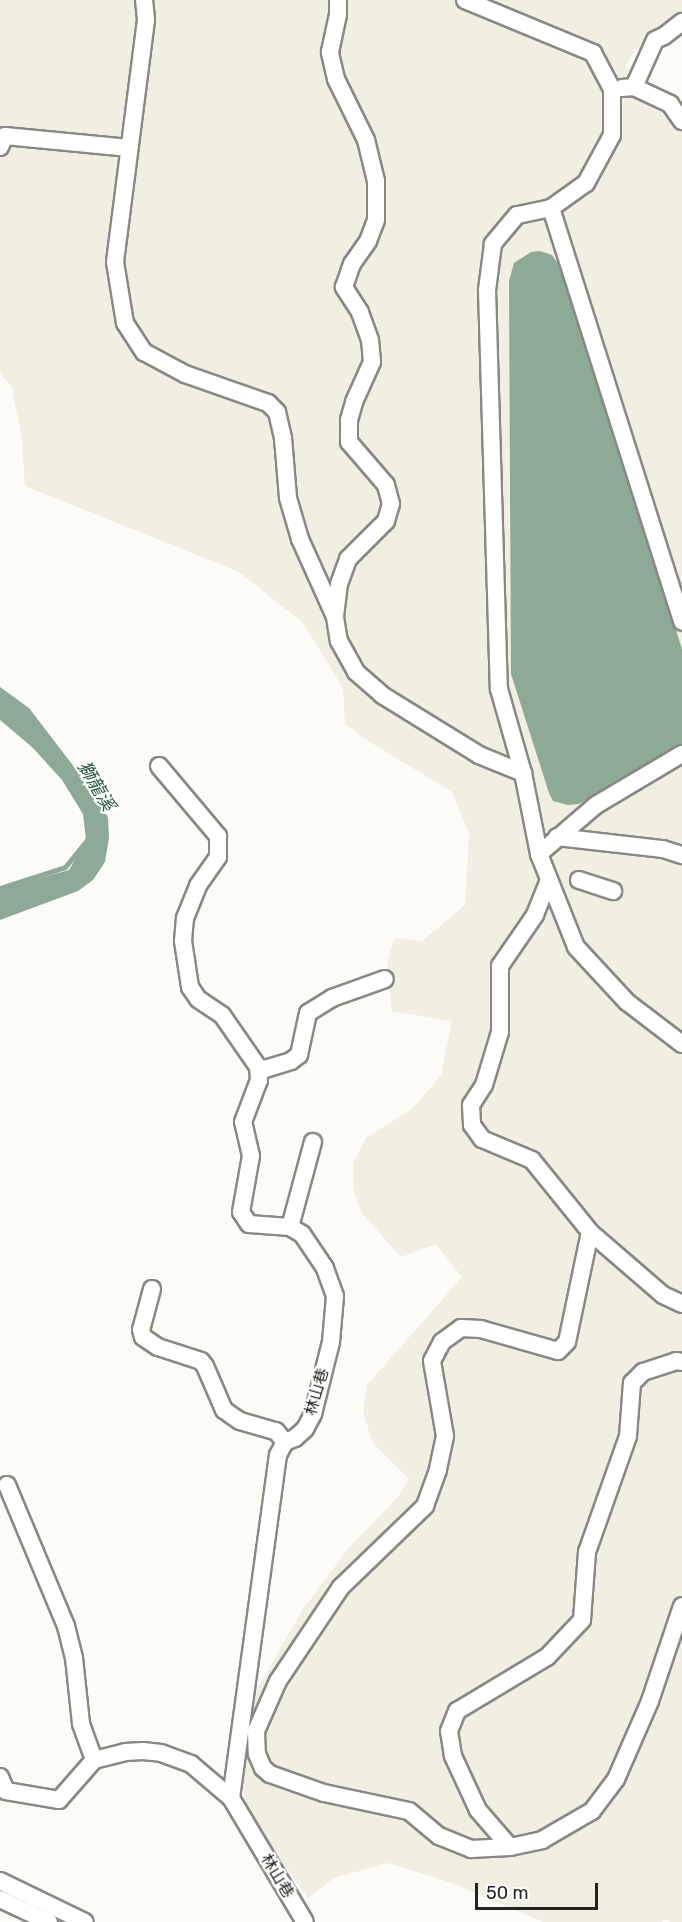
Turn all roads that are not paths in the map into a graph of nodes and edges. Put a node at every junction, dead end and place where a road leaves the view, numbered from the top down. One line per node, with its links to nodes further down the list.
1 (144, 0): 9 (street)
2 (338, 0): 11 (street)
3 (465, 0): 6 (street)
4 (682, 22): 5 (street)
5 (634, 87): 6 (street); 7 (street)
6 (612, 88): 10 (street)
7 (682, 121)
8 (0, 147): 9 (street)
9 (129, 148): 11 (street)
10 (551, 208): 12 (street); 15 (street)
11 (335, 617): 15 (street)
12 (682, 622)
13 (682, 754): 16 (street)
14 (159, 766): 24 (street)
15 (523, 772): 17 (street)
16 (557, 837): 17 (street); 18 (street)
17 (539, 854): 19 (street)
18 (682, 855)
19 (549, 880): 23 (street); 27 (street)
20 (579, 880): 21 (street)
21 (613, 891)
22 (385, 979): 24 (street)
23 (682, 1044)
24 (258, 1067): 26 (street)
25 (313, 1142): 26 (street)
26 (290, 1227): 31 (street, 林山巷)
27 (590, 1232): 29 (street); 37 (street)
28 (152, 1289): 31 (street)
29 (682, 1304)
30 (682, 1362): 37 (street)
31 (285, 1442): 36 (street)
32 (7, 1485): 34 (street)
33 (682, 1606): 37 (street)
34 (94, 1760): 35 (street); 36 (street, 林山巷)
35 (0, 1777)
36 (231, 1798): 42 (street, 林山巷)
37 (510, 1847)
38 (0, 1881): 41 (street)
39 (0, 1899): 40 (street)
40 (49, 1922)
41 (85, 1922)
42 (305, 1922)

